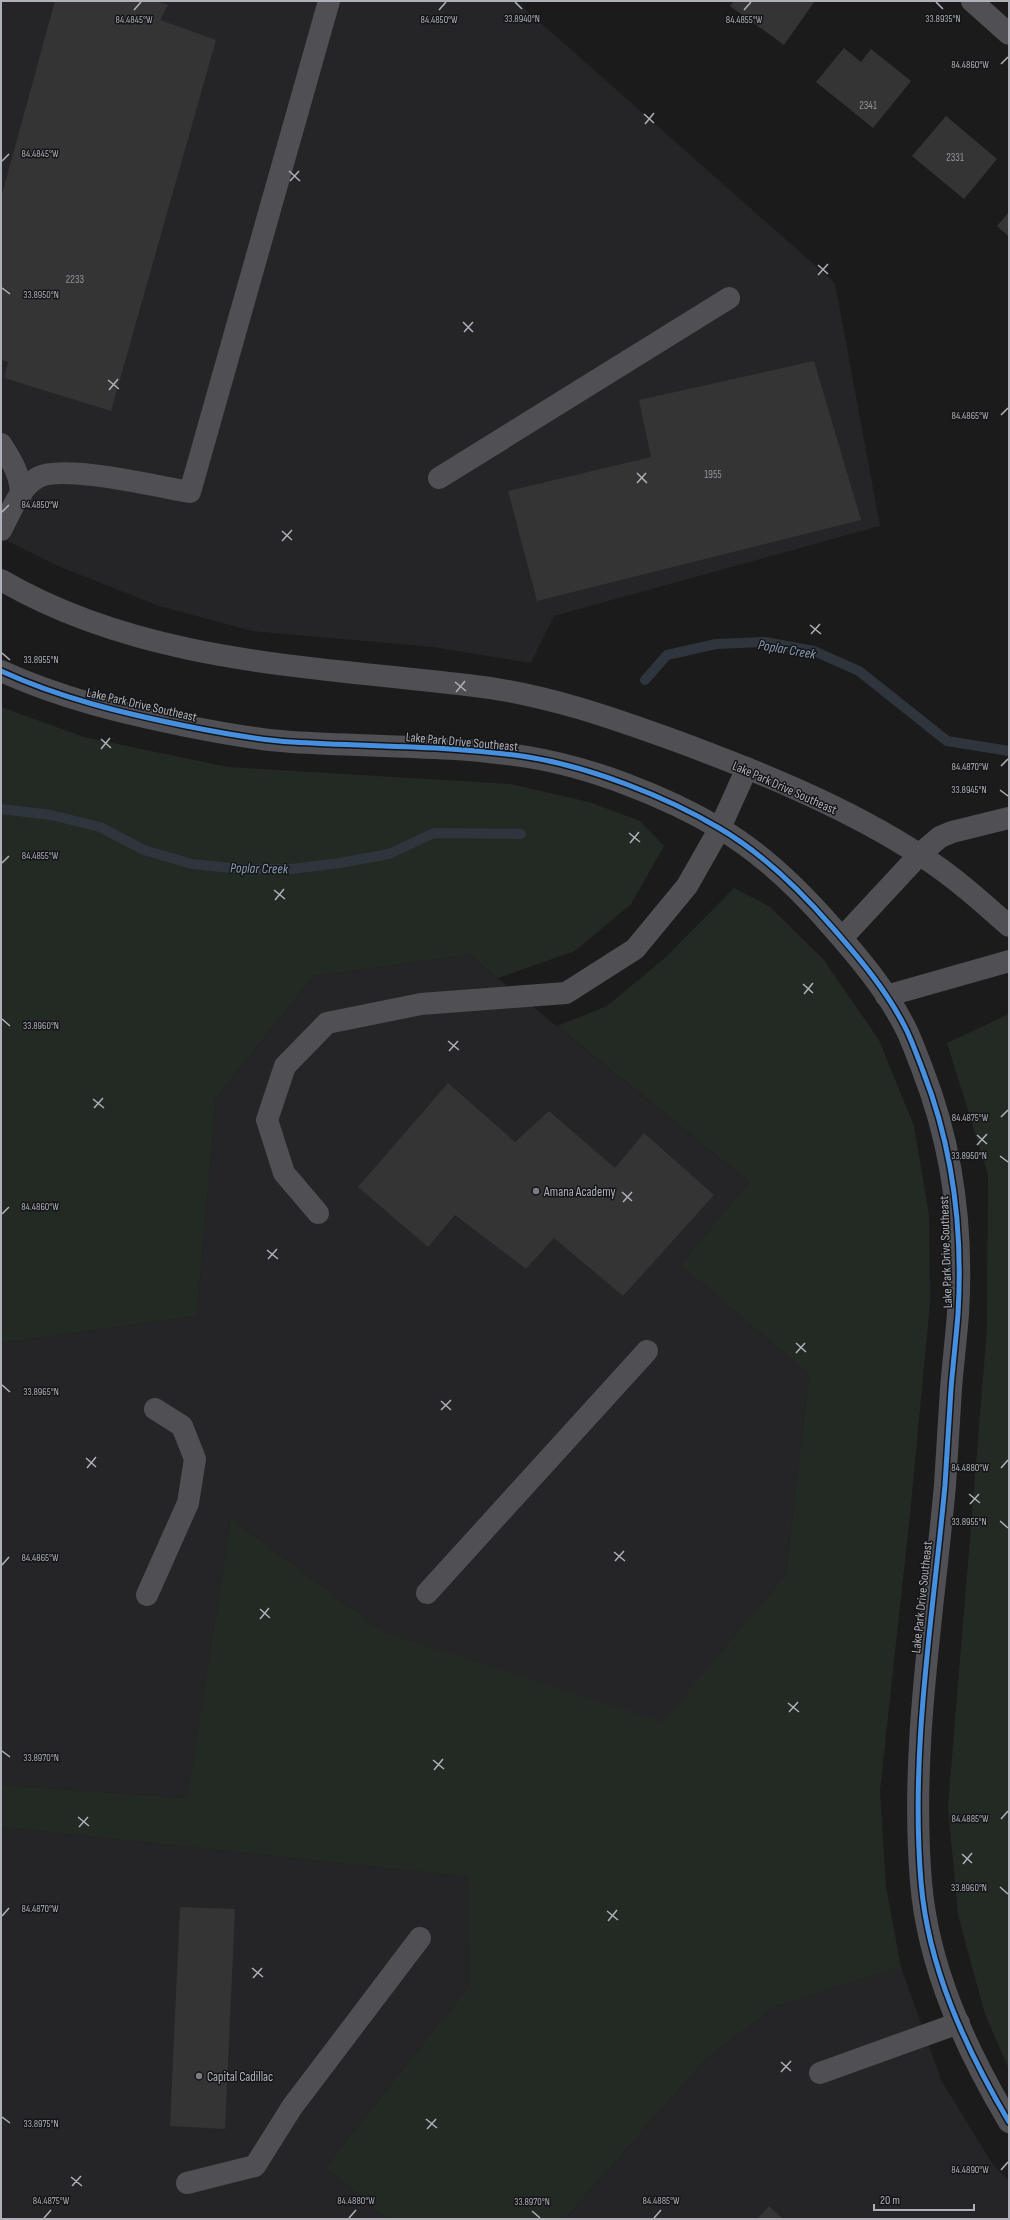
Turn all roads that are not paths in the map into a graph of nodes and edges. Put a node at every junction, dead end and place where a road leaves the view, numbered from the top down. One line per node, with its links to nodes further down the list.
1 (329, 1): 7 (street)
2 (972, 1): 3 (street)
3 (1009, 34)
4 (729, 298): 6 (street)
5 (1, 444): 7 (street)
6 (439, 478)
7 (21, 495): 8 (street)
8 (1, 530)
9 (1, 580): 11 (street, Lake Park Drive Southeast)
10 (1, 671): 13 (street, Lake Park Drive Southeast)
11 (747, 768): 13 (street); 14 (street, Lake Park Drive Southeast)
12 (1009, 818): 14 (street)
13 (720, 828): 16 (street, Lake Park Drive Southeast); 19 (street)
14 (920, 854): 15 (street, Lake Park Drive Southeast); 16 (street)
15 (1009, 926)
16 (842, 938): 18 (street, Lake Park Drive Southeast)
17 (1009, 961): 18 (street)
18 (886, 996): 25 (street, Lake Park Drive Southeast)
19 (318, 1213)
20 (647, 1351): 22 (street)
21 (155, 1409): 23 (street)
22 (427, 1593)
23 (147, 1595)
24 (420, 1938): 28 (street)
25 (958, 2023): 26 (street); 27 (street, Lake Park Drive Southeast)
26 (820, 2073)
27 (1009, 2122)
28 (187, 2183)

